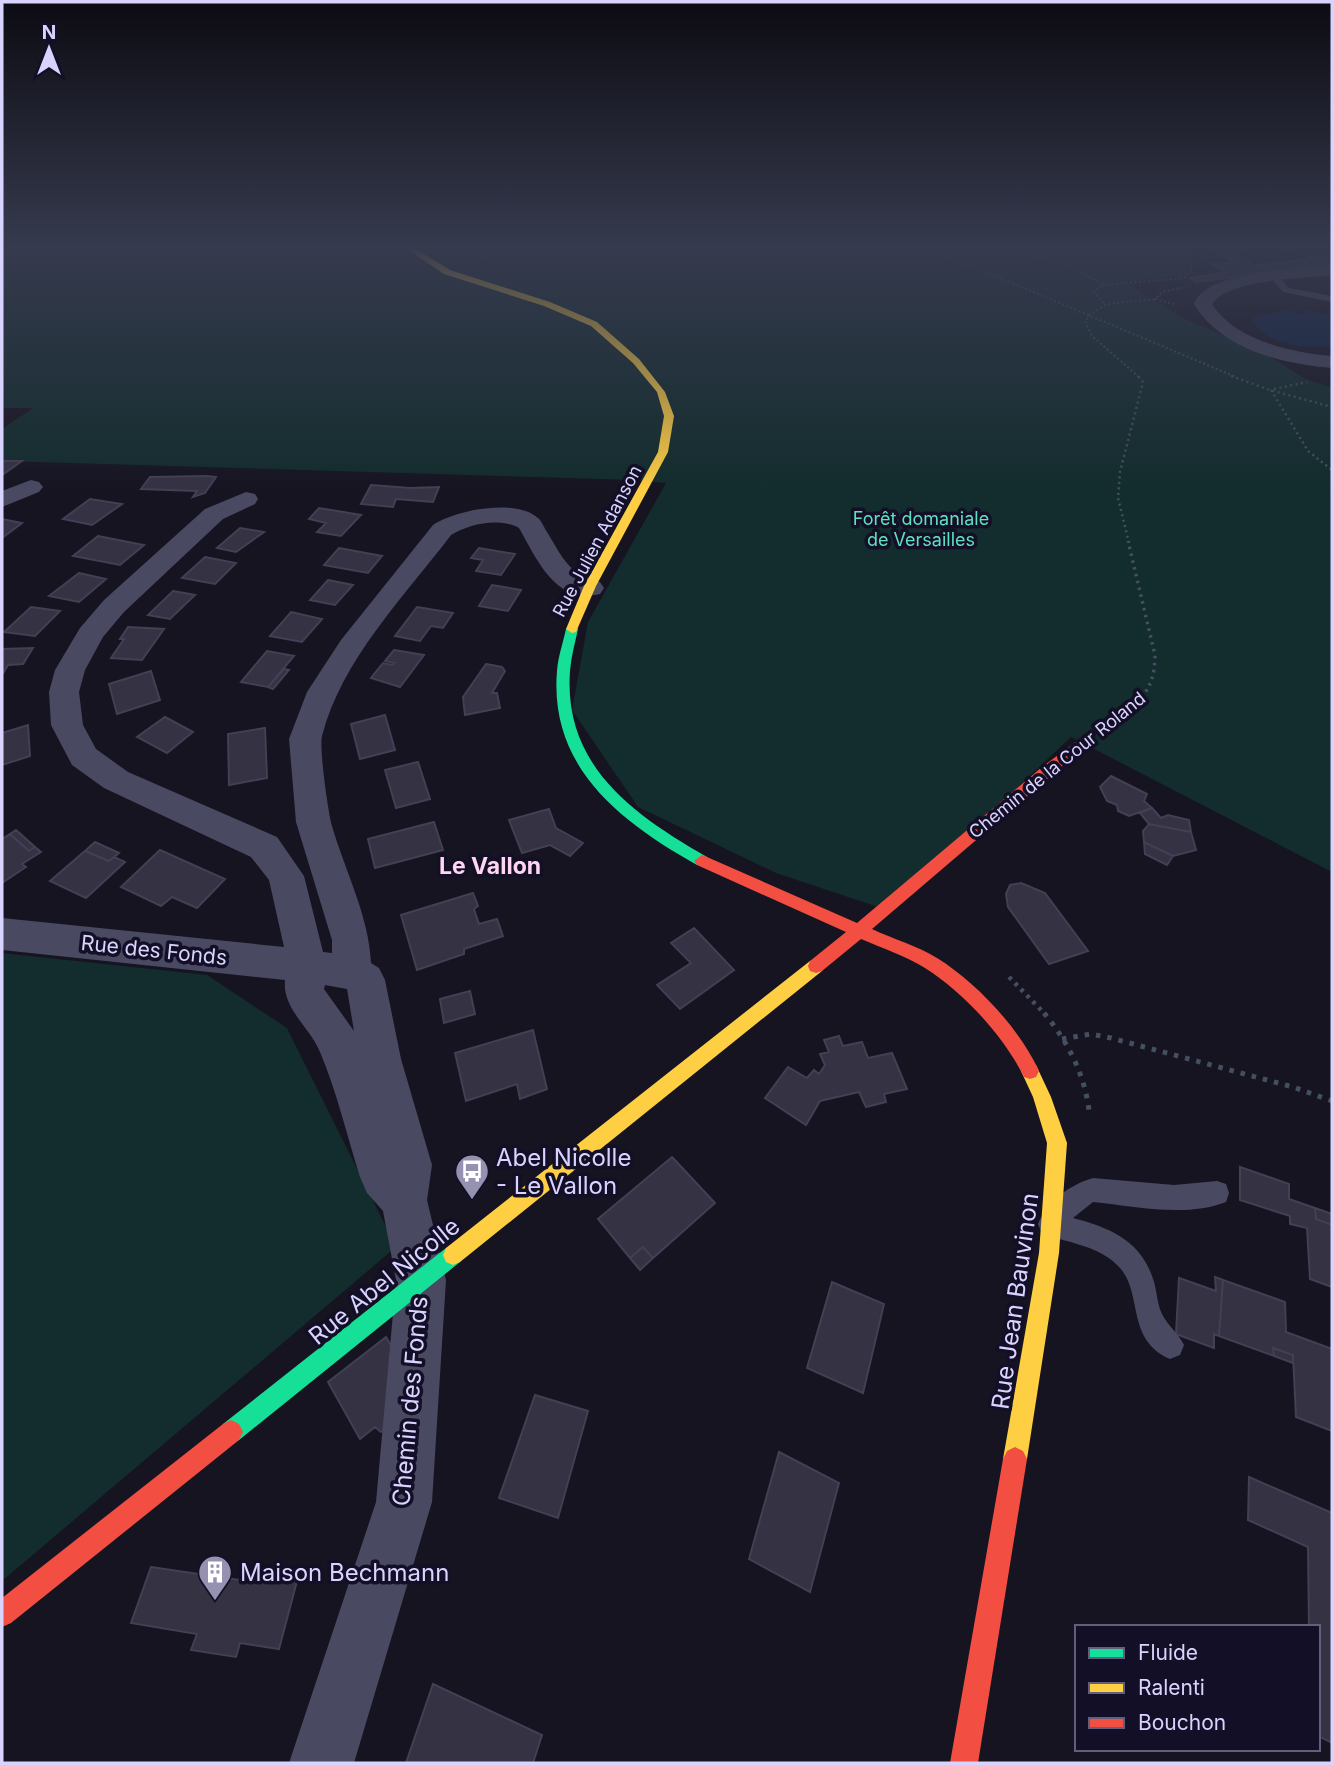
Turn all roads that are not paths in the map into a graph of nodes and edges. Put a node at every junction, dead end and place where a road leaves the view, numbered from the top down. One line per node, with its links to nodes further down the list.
1 (598, 327): 7 (main road, Rue Julien Adanson)
2 (1224, 327): 3 (street)
3 (1332, 362)
4 (31, 487): 6 (street)
5 (246, 499): 11 (street)
6 (2, 500)
7 (590, 588): 9 (main road, Rue Julien Adanson); 12 (street)
8 (1081, 743): 9 (main road, Chemin de la Cour Roland)
9 (860, 930): 15 (main road, Rue Jean Bauvinon); 16 (main road, Rue Abel Nicolle)
10 (2, 934): 11 (street, Rue des Fonds)
11 (306, 967): 12 (street, Rue des Fonds); 14 (street)
12 (352, 972): 14 (street)
13 (1217, 1193): 15 (lane)
14 (404, 1200): 16 (street)
15 (1051, 1224): 17 (lane); 20 (main road, Rue Jean Bauvinon)
16 (421, 1280): 18 (main road, Rue Abel Nicolle); 19 (street, Chemin des Fonds)
17 (1170, 1345)
18 (2, 1614)
19 (322, 1763)
20 (964, 1763)

